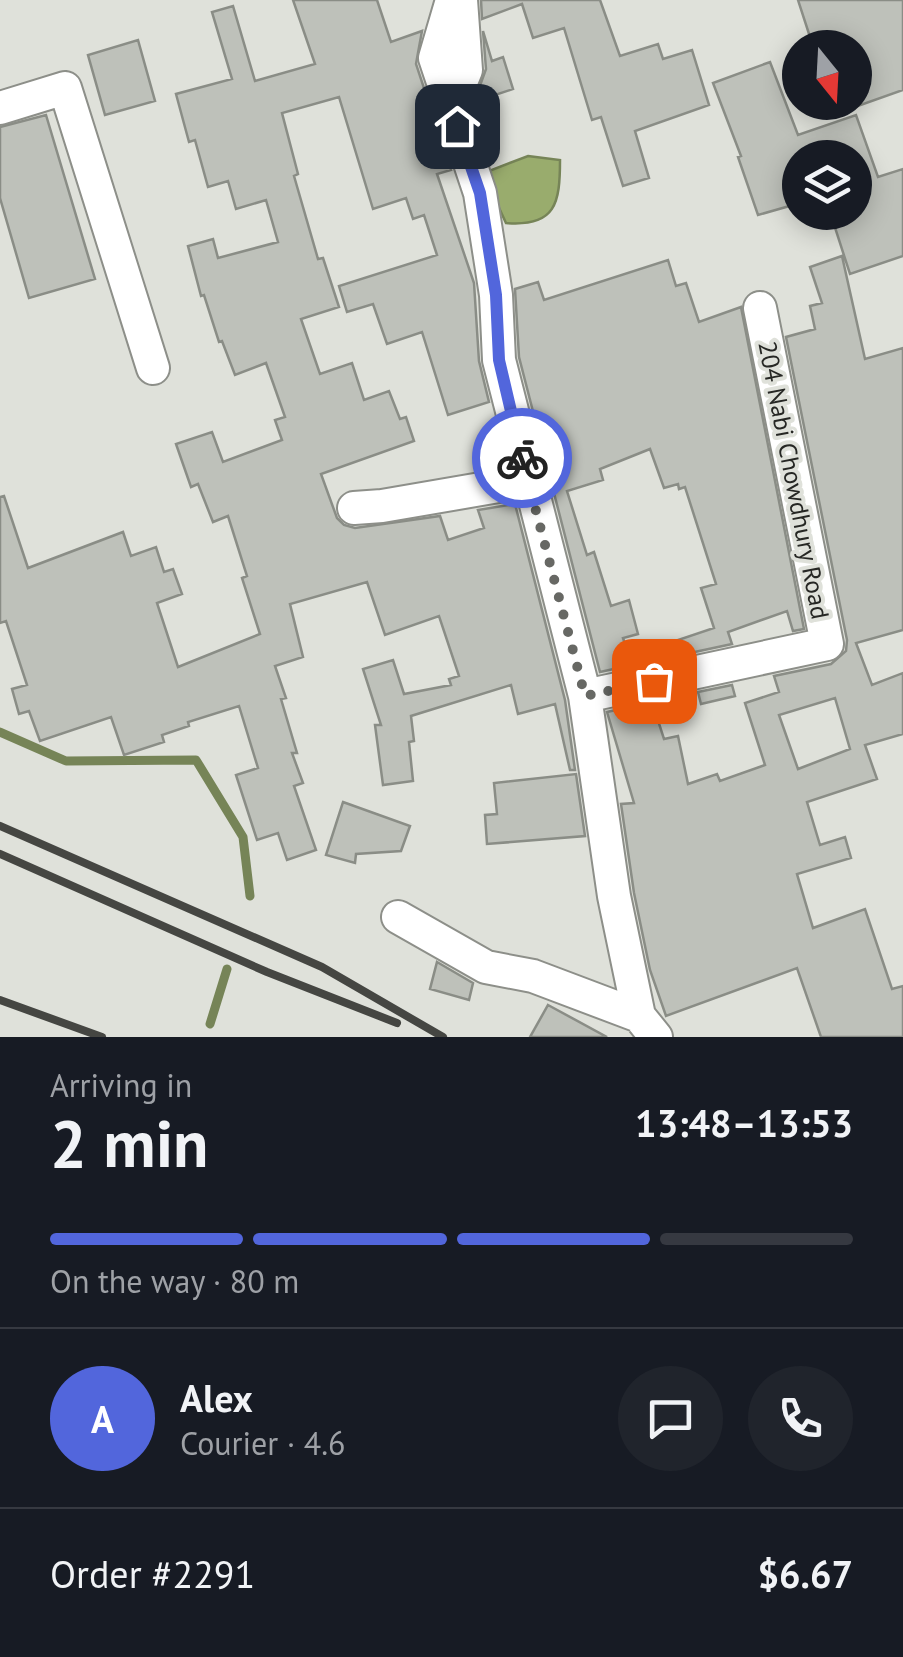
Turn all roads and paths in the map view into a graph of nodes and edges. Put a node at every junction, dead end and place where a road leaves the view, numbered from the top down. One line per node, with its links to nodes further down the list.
1 (452, 0): 7 (street)
2 (461, 0): 3 (street)
3 (457, 92)
4 (0, 108): 6 (street)
5 (760, 308): 9 (street, 204 Nabi Chowdhury Road)
6 (153, 368)
7 (528, 481): 8 (street); 9 (street)
8 (354, 508)
9 (585, 696): 11 (street)
10 (398, 917): 11 (street)
11 (648, 1026)

